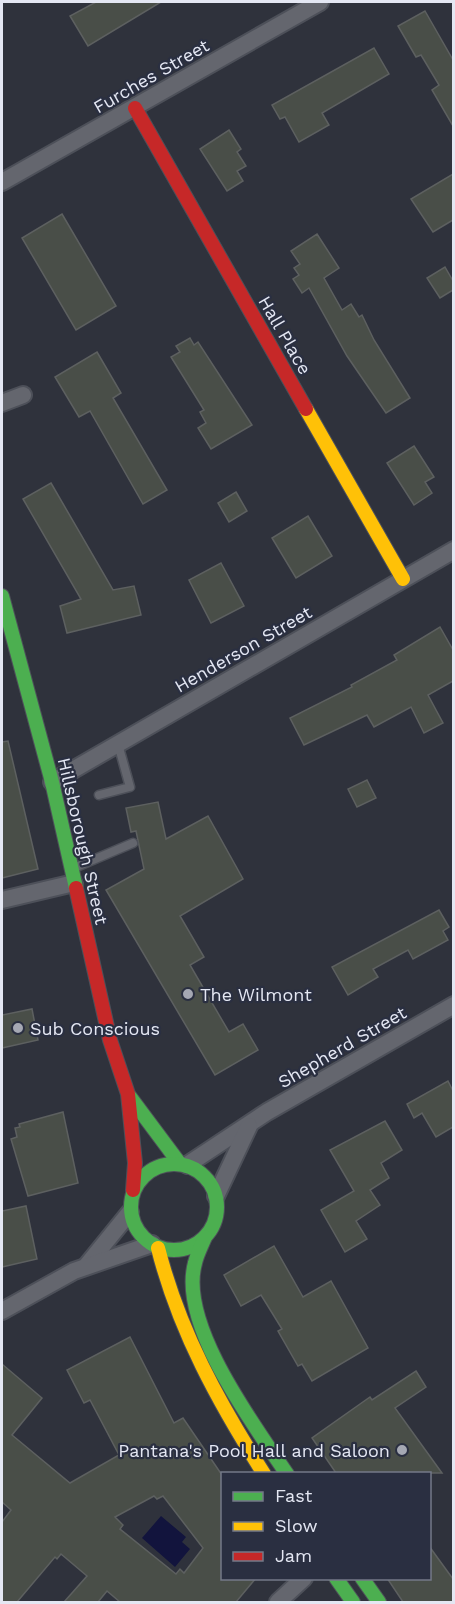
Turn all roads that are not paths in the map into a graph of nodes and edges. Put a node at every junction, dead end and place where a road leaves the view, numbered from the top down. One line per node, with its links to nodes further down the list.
1 (320, 2): 2 (street, Furches Street)
2 (135, 108): 3 (street, Furches Street); 7 (main road, Hall Place)
3 (2, 182)
4 (23, 395): 5 (street)
5 (2, 403)
6 (453, 550): 7 (street, Henderson Street)
7 (403, 579): 9 (street, Henderson Street)
8 (2, 596): 10 (main road, Hillsborough Street)
9 (118, 744): 10 (street, Henderson Street); 11 (lane)
10 (52, 782): 13 (main road, Hillsborough Street)
11 (99, 795)
12 (133, 843): 13 (lane)
13 (73, 876): 14 (street); 16 (main road, Hillsborough Street)
14 (2, 900)
15 (453, 1005): 17 (street, Shepherd Street)
16 (128, 1094): 18 (main road, Hillsborough Street); 19 (main road, Hillsborough Street)
17 (251, 1124): 18 (street, Shepherd Street); 20 (street)
18 (183, 1164): 19 (main road); 20 (main road)
19 (133, 1190): 21 (main road)
20 (216, 1196): 22 (main road)
21 (130, 1212): 23 (main road); 24 (street)
22 (205, 1237): 23 (main road); 27 (main road)
23 (155, 1246): 24 (street); 26 (main road)
24 (87, 1266): 25 (street)
25 (2, 1311)
26 (263, 1472)
27 (286, 1472)
28 (302, 1580): 31 (street)
29 (337, 1580): 32 (main road)
30 (363, 1580): 33 (main road)
31 (278, 1602)
32 (353, 1602)
33 (379, 1602)

